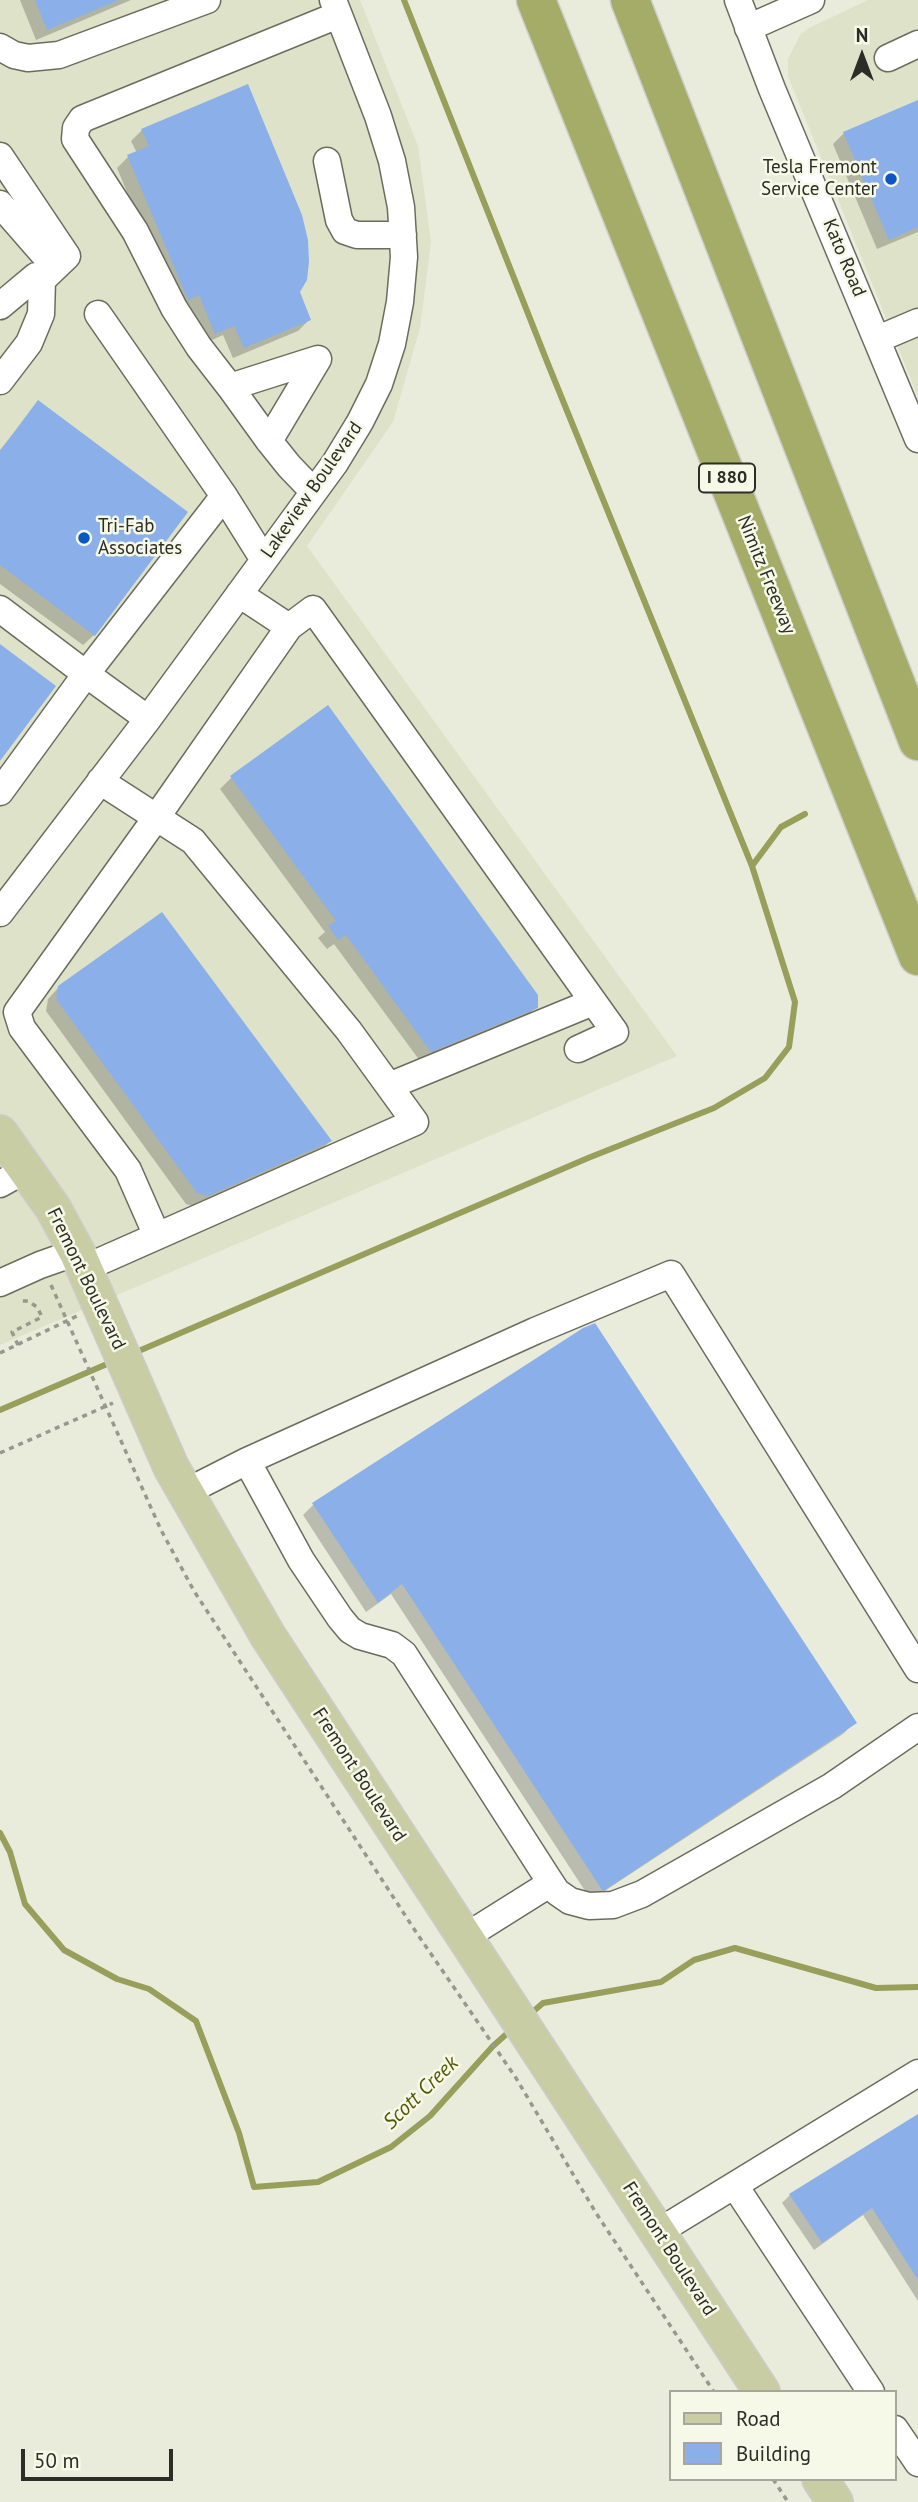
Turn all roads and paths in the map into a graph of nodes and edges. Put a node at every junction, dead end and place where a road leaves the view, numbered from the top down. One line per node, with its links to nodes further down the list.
1 (207, 0): 9 (street)
2 (536, 0): 38 (highway, Nimitz Freeway / I 880)
3 (630, 0): 33 (highway)
4 (738, 0): 7 (street, Kato Road)
5 (811, 0): 7 (street)
6 (336, 7): 14 (street, Lakeview Boulevard); 21 (street)
7 (748, 28): 19 (street, Kato Road)
8 (918, 44): 10 (street)
9 (0, 47)
10 (888, 58)
11 (0, 156): 15 (street)
12 (327, 161): 14 (street)
13 (0, 204): 15 (street)
14 (402, 235): 25 (street, Lakeview Boulevard)
15 (48, 273): 16 (street); 20 (street)
16 (0, 306)
17 (98, 314): 26 (street)
18 (918, 322): 19 (street)
19 (878, 339): 22 (street, Kato Road)
20 (0, 381)
21 (230, 387): 24 (street); 24 (street)
22 (911, 400): 23 (street, Kato Road)
23 (918, 439)
24 (269, 441): 25 (street)
25 (313, 491): 27 (street, Lakeview Boulevard)
26 (224, 496): 27 (street); 31 (street)
27 (264, 560): 28 (street, Lakeview Boulevard)
28 (239, 594): 30 (street); 32 (street, Lakeview Boulevard)
29 (0, 609): 31 (street)
30 (289, 627): 36 (street); 39 (street)
31 (86, 674): 32 (street); 35 (street)
32 (148, 719): 34 (street, Lakeview Boulevard)
33 (918, 741)
34 (100, 781): 36 (street); 37 (street, Lakeview Boulevard)
35 (0, 792)
36 (156, 818): 41 (street); 44 (street)
37 (0, 913)
38 (918, 956)
39 (593, 1002): 40 (street); 41 (street)
40 (578, 1049)
41 (389, 1086): 44 (street)
42 (0, 1133): 43 (main road, Fremont Boulevard)
43 (14, 1177): 45 (main road, Fremont Boulevard)
44 (157, 1236): 45 (street)
45 (90, 1279): 47 (street); 48 (path); 51 (main road, Fremont Boulevard)
46 (50, 1282): 48 (path)
47 (9, 1292): 49 (path)
48 (68, 1320): 49 (path); 52 (path)
49 (18, 1345): 50 (path)
50 (0, 1353)
51 (140, 1392): 52 (path); 55 (main road, Fremont Boulevard)
52 (106, 1406): 53 (path); 63 (path)
53 (0, 1453)
54 (247, 1461): 55 (street); 56 (street); 58 (street)
55 (186, 1492): 59 (main road, Fremont Boulevard)
56 (918, 1669)
57 (918, 1727): 58 (street)
58 (551, 1883): 59 (street)
59 (465, 1937): 62 (main road, Fremont Boulevard)
60 (918, 2073): 61 (street)
61 (735, 2186): 62 (street); 65 (street)
62 (658, 2232): 64 (main road, Fremont Boulevard)
63 (713, 2390)
64 (761, 2390)
65 (870, 2390)
66 (897, 2431): 67 (street)
67 (918, 2463)
68 (774, 2481): 70 (path)
69 (821, 2481): 71 (main road)
70 (788, 2502)
71 (835, 2502)

